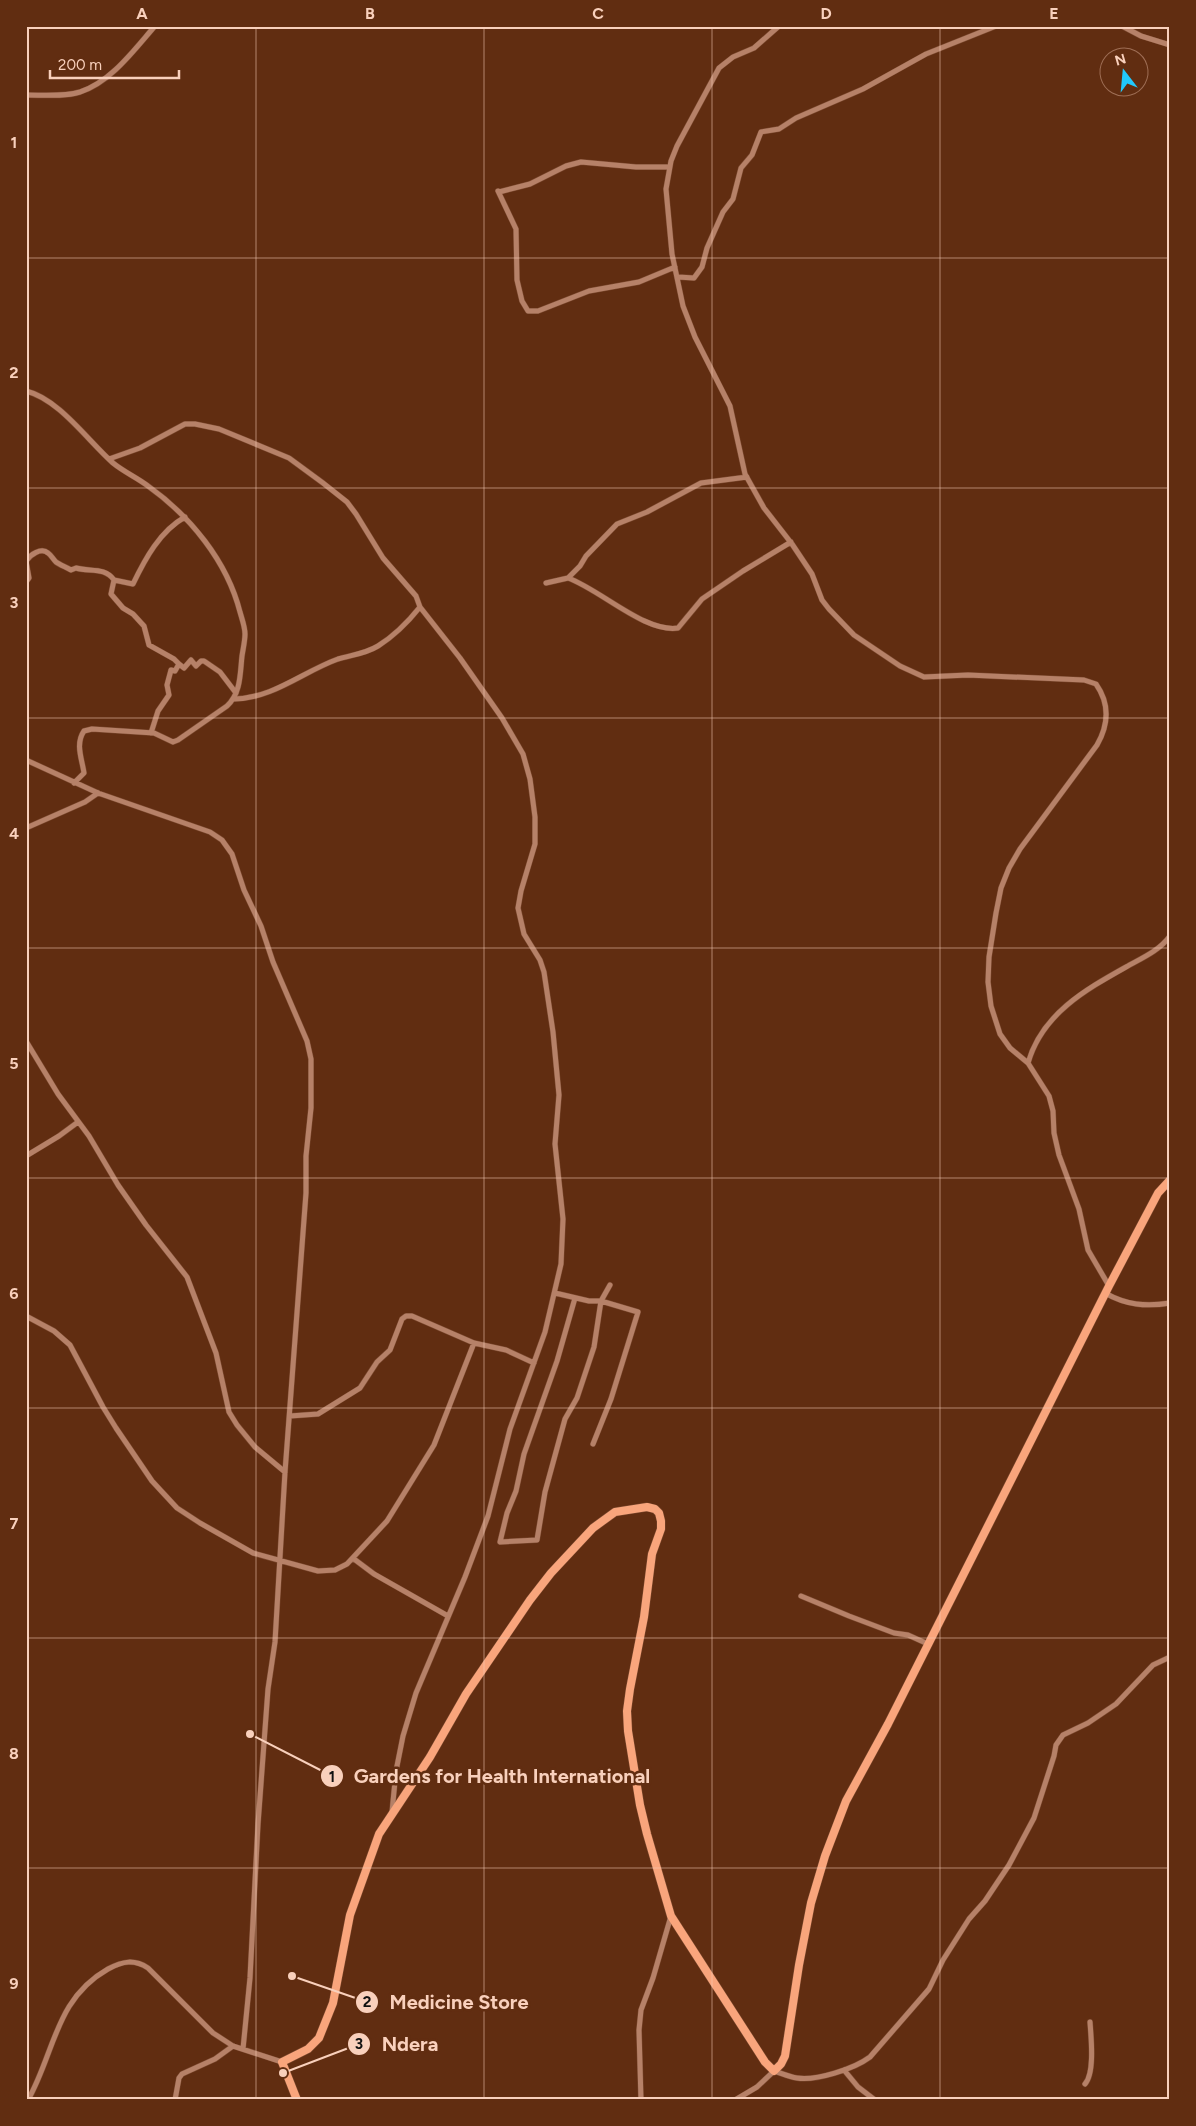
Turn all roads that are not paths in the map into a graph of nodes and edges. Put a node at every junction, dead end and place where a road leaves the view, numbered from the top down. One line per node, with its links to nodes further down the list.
1 (154, 26): 6 (street)
2 (778, 26): 7 (street)
3 (996, 26): 9 (street)
4 (1122, 26): 5 (street)
5 (1170, 46)
6 (26, 94)
7 (669, 167): 8 (street); 8 (street)
8 (675, 267): 9 (street)
9 (678, 278): 12 (street)
10 (26, 391): 11 (street)
11 (108, 459): 13 (street); 20 (street)
12 (747, 477): 14 (street); 16 (street)
13 (185, 517): 17 (street); 22 (street)
14 (791, 542): 16 (street); 30 (street)
15 (26, 561): 17 (street); 18 (street)
16 (568, 578): 19 (street)
17 (114, 580): 21 (street)
18 (26, 582)
19 (546, 583)
20 (420, 607): 22 (street); 36 (street)
21 (179, 664): 22 (street); 23 (street)
22 (235, 696): 23 (street)
23 (151, 733): 25 (street)
24 (26, 760): 25 (street)
25 (74, 783): 26 (street)
26 (98, 793): 27 (street); 43 (street)
27 (26, 828)
28 (1170, 936): 30 (street)
29 (26, 1041): 31 (street)
30 (1028, 1063): 35 (street)
31 (78, 1122): 32 (street); 45 (street)
32 (26, 1156)
33 (1170, 1180): 35 (main road)
34 (610, 1285): 38 (street)
35 (1107, 1290): 39 (street); 50 (main road)
36 (555, 1293): 37 (street); 42 (street)
37 (575, 1298): 38 (street); 38 (street)
38 (601, 1301): 44 (street)
39 (1170, 1303)
40 (26, 1316): 47 (street)
41 (474, 1343): 42 (street); 43 (street); 46 (street)
42 (534, 1363): 49 (street)
43 (290, 1416): 45 (street)
44 (593, 1444)
45 (285, 1472): 47 (street)
46 (354, 1559): 47 (street); 49 (street)
47 (279, 1561): 56 (street)
48 (801, 1596): 50 (street)
49 (448, 1616): 52 (street)
50 (928, 1644): 59 (main road)
51 (1170, 1657): 58 (street)
52 (392, 1812): 53 (main road); 57 (main road)
53 (671, 1916): 59 (main road); 64 (street)
54 (1090, 2022): 60 (street)
55 (233, 2046): 56 (street); 61 (street); 62 (street)
56 (243, 2050): 57 (street)
57 (282, 2062): 63 (main road)
58 (844, 2070): 59 (street); 66 (street)
59 (774, 2071): 65 (street)
60 (1085, 2084)
61 (28, 2100)
62 (175, 2100)
63 (297, 2100)
64 (641, 2100)
65 (735, 2100)
66 (875, 2100)

